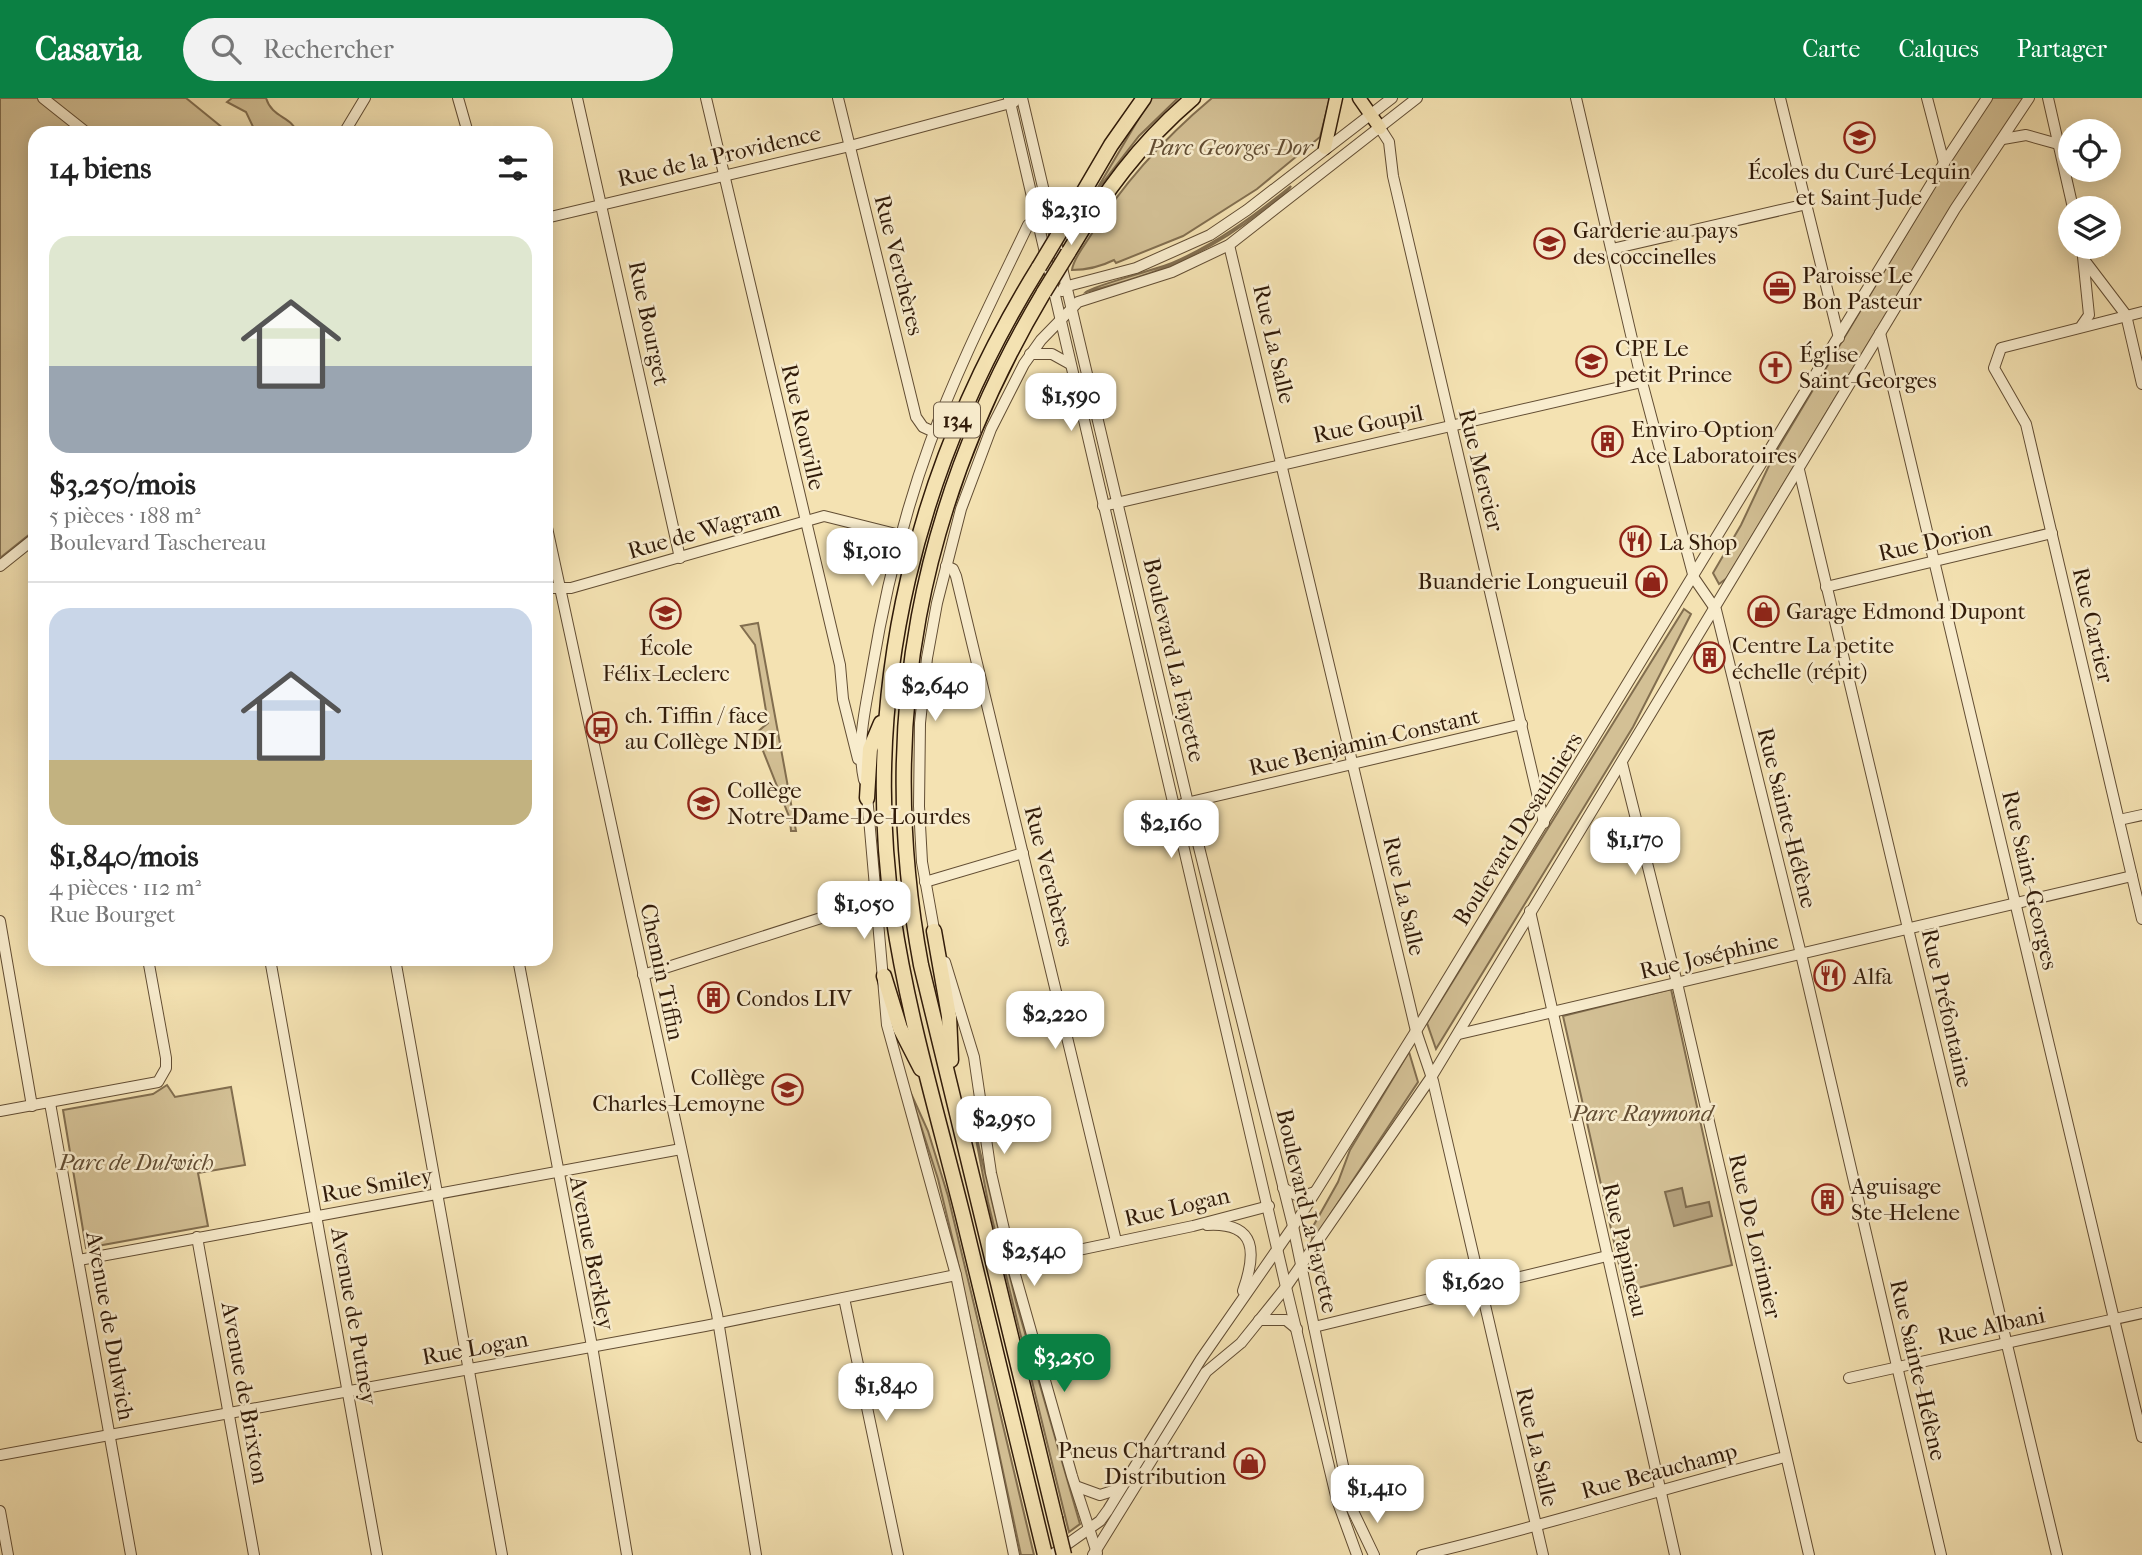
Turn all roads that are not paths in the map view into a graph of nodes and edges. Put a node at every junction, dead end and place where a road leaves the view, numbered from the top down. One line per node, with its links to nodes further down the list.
1 (43, 98): 23 (street)
2 (365, 98): 24 (street)
3 (458, 98): 25 (street)
4 (577, 98): 34 (street, Rue Bourget)
5 (706, 98): 33 (street, Rue Rouville)
6 (838, 98): 30 (street, Rue Verchères)
7 (1131, 98): 29 (highway)
8 (1144, 98): 29 (highway)
9 (1193, 98): 43 (highway, 134, bridge)
10 (1336, 98): 31 (main road)
11 (1359, 98): 22 (main road)
12 (1392, 98): 22 (street)
13 (1417, 98): 26 (street)
14 (1576, 98): 40 (street, Rue Sainte-Hélène)
15 (1780, 98): 35 (street)
16 (1927, 98): 32 (street)
17 (1987, 98): 32 (street, Boulevard Desaulniers)
18 (2029, 98): 27 (street)
19 (2048, 98): 28 (street)
20 (1022, 99): 21 (street, Rue de la Providence); 36 (street, Boulevard La Fayette)
21 (1009, 101): 30 (street, Rue de la Providence); 38 (street, Boulevard La Fayette)
22 (1371, 115): 26 (main road); 31 (street)
23 (78, 126)
24 (348, 126)
25 (466, 126)
26 (1380, 128): 39 (street); 55 (street, Rue Mercier)
27 (2003, 139): 28 (street); 49 (street)
28 (2058, 144)
29 (1111, 145): 75 (highway, 134, bridge)
30 (850, 146): 33 (street, Rue de la Providence); 56 (street, Rue Verchères)
31 (1325, 148): 42 (street)
32 (1944, 163): 50 (street, Boulevard Desaulniers)
33 (725, 174): 34 (street, Rue de la Providence); 61 (street, Rue Rouville)
34 (603, 203): 37 (street, Rue de la Providence); 66 (street, Rue Bourget)
35 (1807, 204): 40 (street); 50 (street)
36 (1047, 214): 38 (street); 42 (street, Boulevard La Fayette)
37 (553, 216)
38 (1036, 217): 43 (street, Boulevard La Fayette); 56 (street)
39 (1229, 245): 44 (street); 57 (street, Rue La Salle)
40 (1612, 249): 53 (street, Rue Sainte-Hélène)
41 (2085, 261): 46 (street); 48 (street)
42 (1064, 287): 43 (street); 44 (street, Boulevard La Fayette)
43 (1050, 296): 47 (street, Boulevard La Fayette); 111 (highway, 134)
44 (1070, 307): 47 (street); 59 (street, Boulevard La Fayette)
45 (2142, 312): 46 (street)
46 (2126, 315): 48 (street); 54 (street)
47 (1060, 320): 51 (street); 52 (street, Boulevard La Fayette)
48 (2082, 326): 62 (street, Rue Cartier)
49 (1880, 332): 58 (street); 67 (street, Rue Saint-Georges)
50 (1839, 338): 70 (street, Boulevard Desaulniers)
51 (1030, 354): 52 (street); 69 (street)
52 (1070, 364): 60 (street, Boulevard La Fayette)
53 (1642, 383): 55 (street, Rue Goupil); 70 (street, Rue Sainte-Hélène)
54 (2142, 384)
55 (1450, 426): 57 (street, Rue Goupil); 76 (street, Rue Mercier)
56 (934, 432): 63 (street)
57 (1283, 462): 59 (street, Rue Goupil); 78 (street, Rue La Salle)
58 (1798, 470): 73 (street, Rue Préfontaine); 74 (street)
59 (1117, 503): 60 (street, Rue Goupil); 81 (street, Boulevard La Fayette)
60 (1104, 506): 82 (street, Boulevard La Fayette)
61 (805, 521): 63 (street, Rue de Wagram); 66 (street, Rue de Wagram); 79 (street, Rue Rouville)
62 (2052, 533): 67 (street, Rue Dorion); 84 (street, Rue Cartier)
63 (900, 535): 79 (street)
64 (28, 544): 68 (street)
65 (553, 557): 72 (street, Chemin Tiffin)
66 (680, 558): 72 (street, Rue de Wagram)
67 (1934, 561): 73 (street, Rue Dorion); 90 (street, Rue Saint-Georges)
68 (0, 566)
69 (946, 566): 86 (street, Rue Verchères); 88 (street)
70 (1695, 578): 74 (street, Rue Sainte-Hélène); 85 (street, Boulevard Desaulniers)
71 (553, 587): 72 (street, Rue de Wagram)
72 (559, 587): 103 (street, Chemin Tiffin)
73 (1826, 587): 94 (street, Rue Préfontaine)
74 (1716, 610): 77 (street); 98 (street, Rue Sainte-Hélène)
75 (886, 712): 80 (highway); 110 (highway, 134)
76 (1522, 724): 78 (street, Rue Benjamin-Constant); 85 (street, Rue Mercier)
77 (1622, 763): 91 (street); 105 (street, Rue De Lorimier)
78 (1354, 764): 81 (street, Rue Benjamin-Constant); 107 (street, Rue La Salle)
79 (861, 765): 80 (street)
80 (867, 798): 89 (street)
81 (1188, 803): 82 (street, Rue Benjamin-Constant); 117 (street, Boulevard La Fayette)
82 (1174, 806): 120 (street, Boulevard La Fayette)
83 (2142, 815): 84 (street)
84 (2119, 820): 87 (street, Rue Cartier)
85 (1544, 823): 107 (street, Boulevard Desaulniers)
86 (1023, 853): 88 (street); 125 (street, Rue Verchères)
87 (2132, 876): 90 (street, Rue Joséphine); 92 (street, Rue Cartier)
88 (925, 882): 95 (street)
89 (874, 901): 103 (street); 104 (street)
90 (2016, 903): 94 (street, Rue Joséphine); 137 (street, Rue Saint-Georges)
91 (1530, 911): 96 (street); 97 (street, Rue Papineau)
92 (2142, 919)
93 (0, 921): 113 (street)
94 (1908, 929): 98 (street, Rue Joséphine); 142 (street, Rue Préfontaine)
95 (934, 931): 111 (highway); 129 (street)
96 (1512, 942): 97 (street); 108 (street)
97 (1538, 954): 106 (street, Rue Papineau)
98 (1801, 954): 105 (street, Rue Joséphine); 144 (street, Rue Sainte-Hélène)
99 (149, 966): 112 (street)
100 (271, 966): 121 (street, Avenue de Putney)
101 (396, 966): 119 (street)
102 (519, 966): 116 (street, Avenue Berkley)
103 (643, 975): 115 (street, Chemin Tiffin)
104 (884, 976): 110 (highway); 131 (street)
105 (1677, 983): 106 (street, Rue Joséphine); 152 (street, Rue De Lorimier)
106 (1551, 1012): 108 (street, Rue Joséphine); 127 (street, Rue Papineau)
107 (1416, 1031): 109 (street, Rue La Salle); 118 (street, Boulevard Desaulniers)
108 (1459, 1034): 109 (street)
109 (1432, 1076): 130 (street); 133 (street, Rue La Salle)
110 (933, 1093): 169 (highway, 134)
111 (952, 1096): 171 (highway, 134, bridge)
112 (50, 1103): 113 (street); 128 (street, Avenue de Dulwich)
113 (32, 1105): 114 (street)
114 (0, 1111)
115 (681, 1149): 116 (street, Rue Smiley); 139 (street, Chemin Tiffin)
116 (556, 1173): 119 (street, Rue Smiley); 143 (street, Avenue Berkley)
117 (1282, 1188): 118 (street); 123 (street, Boulevard La Fayette)
118 (1315, 1192): 123 (street, Boulevard Desaulniers)
119 (436, 1194): 121 (street, Rue Smiley); 145 (street)
120 (1269, 1206): 122 (street, Rue Logan); 126 (street, Boulevard La Fayette)
121 (317, 1216): 124 (street, Rue Smiley); 147 (street, Avenue de Putney)
122 (1193, 1226): 125 (street, Rue Logan); 135 (street)
123 (1293, 1226): 126 (street, Boulevard Desaulniers); 130 (street, Boulevard La Fayette)
124 (197, 1237): 128 (street, Rue Smiley); 148 (street, Avenue de Brixton)
125 (1116, 1241): 129 (street, Rue Logan)
126 (1278, 1249): 132 (street, Boulevard La Fayette); 135 (street, Boulevard Desaulniers)
127 (1607, 1256): 133 (street); 155 (street, Rue Papineau)
128 (79, 1260): 149 (street, Avenue de Dulwich)
129 (1012, 1264): 153 (street)
130 (1302, 1266): 132 (street); 140 (street, Boulevard La Fayette)
131 (956, 1275): 134 (street, Rue Logan); 168 (street)
132 (1286, 1287): 138 (street); 141 (street, Boulevard La Fayette)
133 (1481, 1287): 140 (street); 158 (street, Rue La Salle)
134 (844, 1298): 139 (street, Rue Logan); 167 (street)
135 (1238, 1304): 154 (street, Boulevard Desaulniers)
136 (2142, 1313): 137 (street, Rue Albani)
137 (2116, 1319): 142 (street, Rue Albani); 150 (street, Rue Saint-Georges)
138 (1259, 1320): 141 (street); 159 (street)
139 (718, 1323): 143 (street, Rue Logan); 166 (street, Chemin Tiffin)
140 (1314, 1327): 173 (street, Boulevard La Fayette)
141 (1298, 1329): 172 (street, Boulevard La Fayette)
142 (2007, 1343): 144 (street, Rue Albani); 179 (street, Rue Préfontaine)
143 (592, 1346): 145 (street, Rue Logan); 165 (street, Avenue Berkley)
144 (1897, 1367): 146 (street, Rue Albani); 178 (street, Rue Sainte-Hélène)
145 (468, 1369): 147 (street, Rue Logan); 164 (street)
146 (1849, 1378)
147 (348, 1391): 148 (street, Rue Logan); 163 (street, Avenue de Putney)
148 (229, 1413): 149 (street, Rue Logan); 162 (street, Avenue de Brixton)
149 (109, 1435): 151 (street, Rue Logan); 161 (street, Avenue de Dulwich)
150 (2142, 1437)
151 (0, 1455)
152 (1785, 1457): 155 (street, Rue Beauchamp); 177 (street, Rue De Lorimier)
153 (1078, 1487): 154 (street); 157 (street)
154 (1119, 1489): 157 (street, Boulevard Desaulniers)
155 (1660, 1489): 158 (street, Rue Beauchamp); 176 (street, Rue Papineau)
156 (0, 1511): 160 (street)
157 (1090, 1528): 159 (street); 170 (street, Boulevard Desaulniers)
158 (1536, 1528): 174 (street, Rue Beauchamp); 175 (street, Rue La Salle)
159 (1096, 1553)
160 (8, 1555)
161 (131, 1555)
162 (254, 1555)
163 (377, 1555)
164 (502, 1555)
165 (627, 1555)
166 (756, 1555)
167 (898, 1555)
168 (1014, 1555)
169 (1045, 1555)
170 (1052, 1555)
171 (1064, 1555)
172 (1357, 1555)
173 (1374, 1555)
174 (1422, 1555)
175 (1543, 1555)
176 (1675, 1555)
177 (1809, 1555)
178 (1941, 1555)
179 (2057, 1555)

